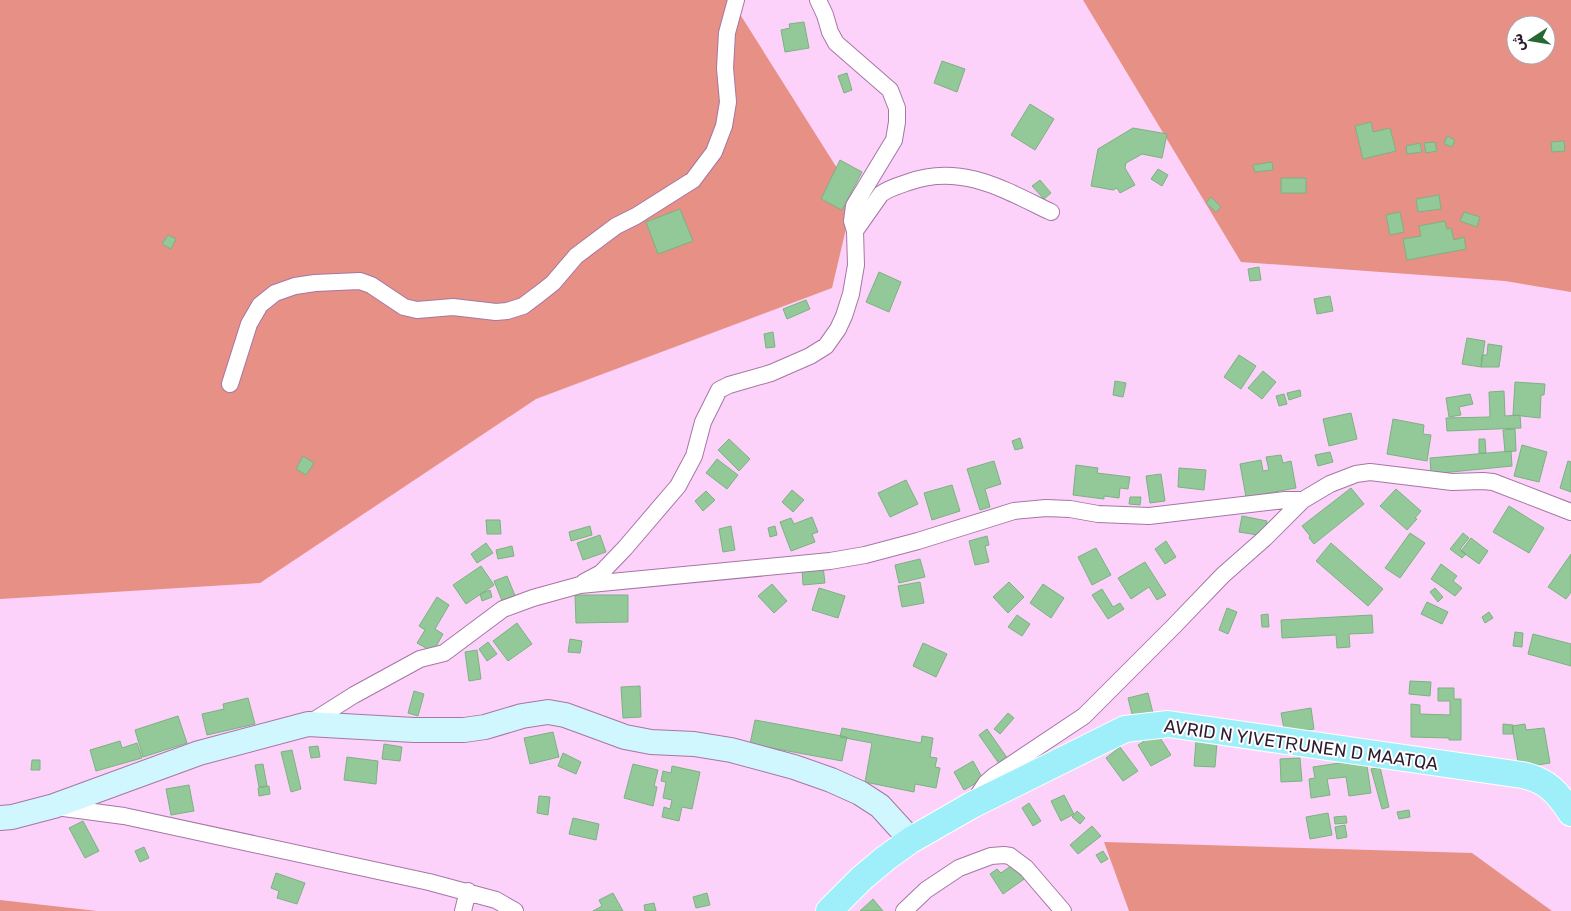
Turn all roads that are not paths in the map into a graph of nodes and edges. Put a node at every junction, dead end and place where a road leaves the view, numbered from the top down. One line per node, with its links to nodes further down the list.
1 (736, 0): 5 (street)
2 (818, 0): 4 (street)
3 (1051, 212): 4 (street)
4 (855, 231): 8 (street)
5 (230, 384)
6 (1303, 500): 7 (street); 8 (street); 10 (street)
7 (1571, 512)
8 (580, 585): 9 (street)
9 (308, 724): 11 (main road); 14 (main road)
10 (972, 805): 12 (main road, AVRID N YIVETṚUNEN D MAATQA); 14 (main road, AVRID N YIVETṚUNEN D MAATQA)
11 (54, 806): 13 (main road); 15 (street)
12 (1571, 813)
13 (0, 818)
14 (911, 840): 18 (main road, AVRID N YIVETṚUNEN D MAATQA)
15 (468, 891): 16 (street); 17 (street)
16 (463, 911)
17 (515, 911)
18 (829, 911)
19 (904, 911): 20 (street)
20 (1063, 911)

